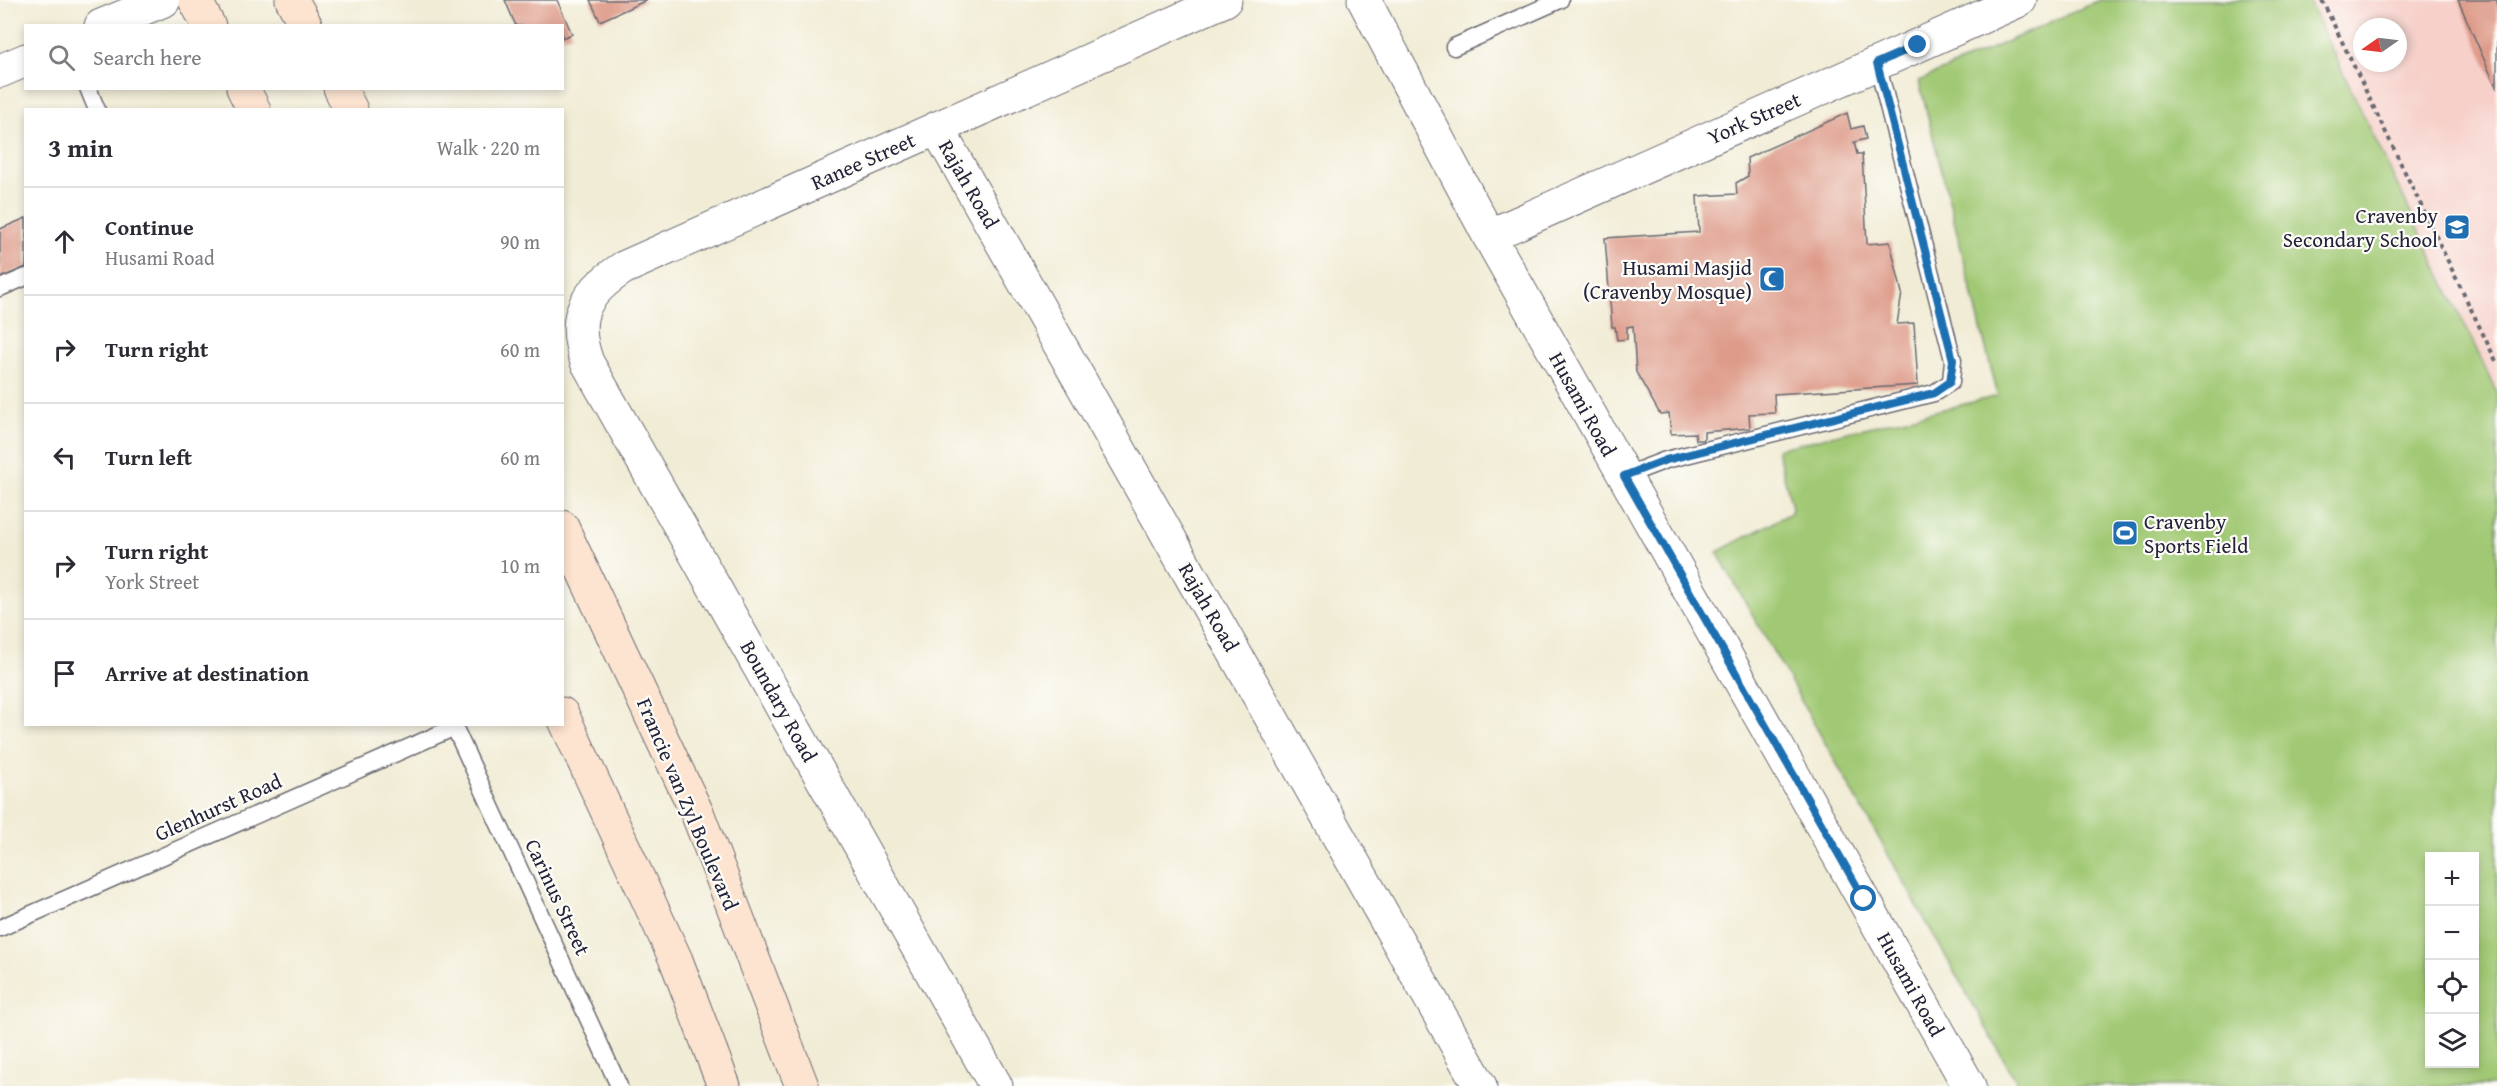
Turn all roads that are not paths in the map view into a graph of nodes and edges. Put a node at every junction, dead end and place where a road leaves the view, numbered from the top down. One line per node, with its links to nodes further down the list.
1 (164, 0): 8 (street)
2 (195, 0): 9 (main road)
3 (292, 0): 10 (main road)
4 (1225, 0): 21 (street, Ranee Street)
5 (1560, 0): 11 (lane)
6 (2020, 0): 13 (street, York Street)
7 (1367, 1): 22 (street, Husami Road)
8 (106, 24)
9 (208, 24)
10 (305, 24)
11 (1454, 47)
12 (24, 61): 14 (street)
13 (1877, 63): 22 (street, York Street); 26 (lane)
14 (0, 71)
15 (89, 90): 18 (lane)
16 (244, 90): 19 (main road)
17 (341, 90): 20 (main road)
18 (96, 108)
19 (253, 108)
20 (350, 108)
21 (937, 128): 25 (street, Ranee Street); 35 (street, Rajah Road)
22 (1488, 236): 26 (street, Husami Road)
23 (24, 278): 24 (lane)
24 (0, 288)
25 (582, 311): 34 (street, Boundary Road)
26 (1624, 476): 36 (street, Husami Road)
27 (564, 530): 33 (main road, Francie van Zyl Boulevard)
28 (564, 718): 32 (main road)
29 (454, 726): 30 (lane, Glenhurst Road); 31 (lane, Carinus Street)
30 (0, 928)
31 (619, 1086)
32 (724, 1086)
33 (802, 1086)
34 (996, 1086)
35 (1480, 1086)
36 (1969, 1086)

